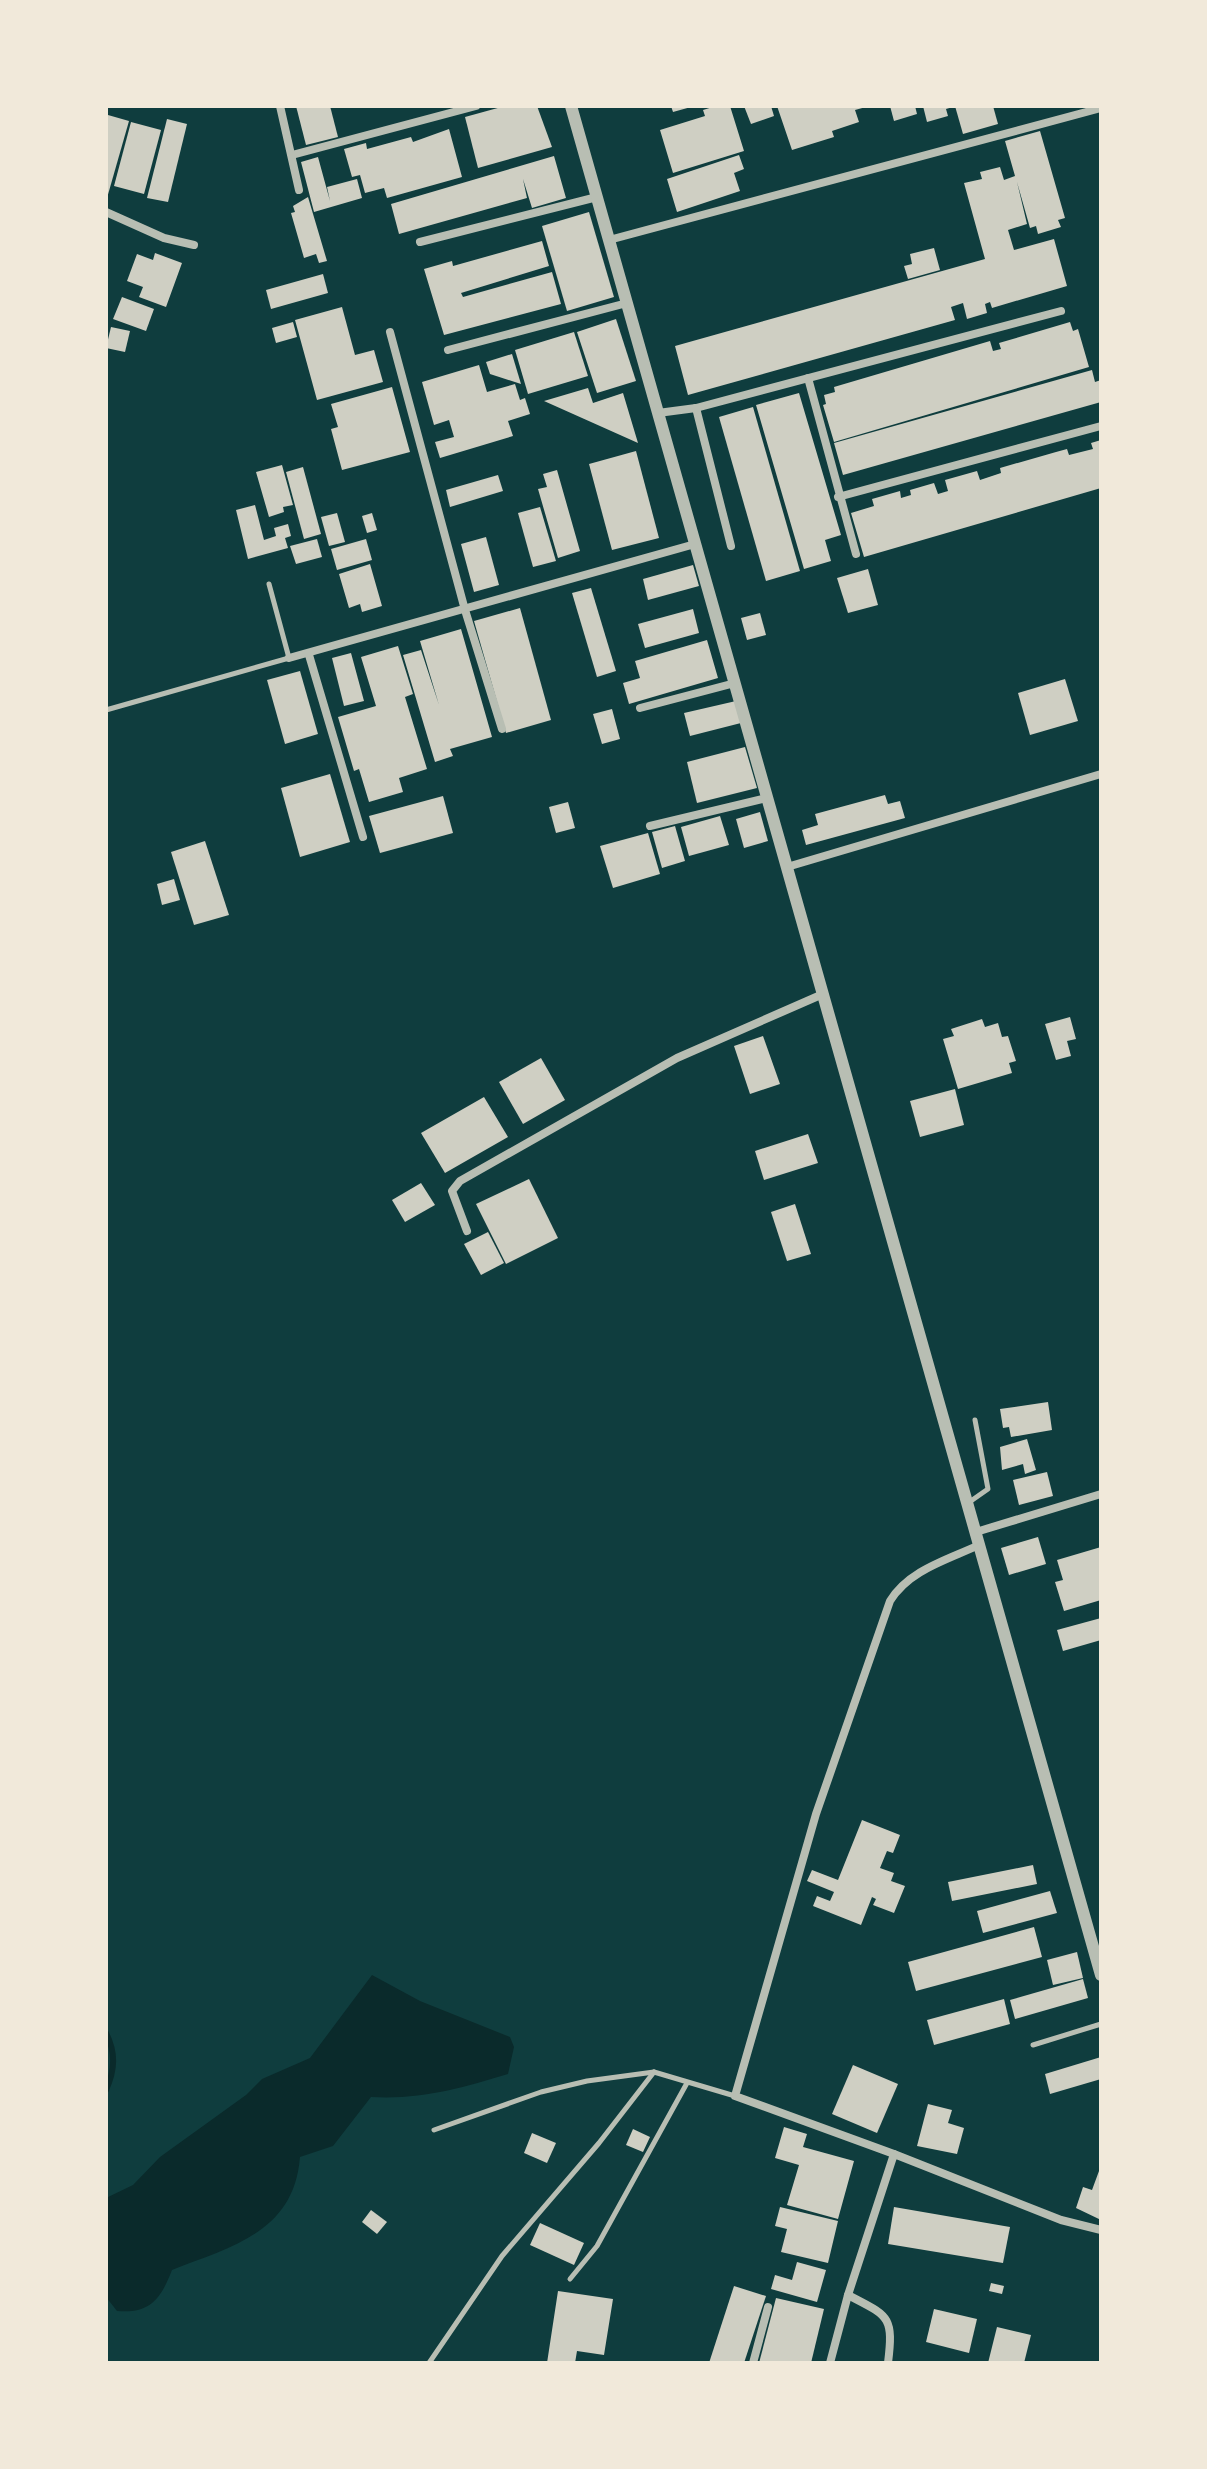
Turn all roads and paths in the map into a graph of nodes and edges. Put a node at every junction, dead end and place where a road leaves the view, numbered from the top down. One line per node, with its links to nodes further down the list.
1 (280, 106): 5 (street)
2 (476, 106): 5 (street)
3 (571, 106): 7 (street)
4 (1101, 108): 9 (street)
5 (292, 155): 6 (street)
6 (299, 190)
7 (597, 197): 9 (street); 10 (street)
8 (106, 212): 11 (street)
9 (609, 240): 12 (street)
10 (420, 242)
11 (194, 245)
12 (627, 303): 15 (street); 18 (street)
13 (1061, 311): 16 (street)
14 (390, 332): 25 (street)
15 (448, 350)
16 (808, 378): 17 (street); 20 (street)
17 (696, 408): 18 (street); 22 (street)
18 (658, 413): 21 (street)
19 (1101, 426): 20 (street)
20 (838, 497): 23 (street)
21 (695, 544): 25 (street); 28 (street)
22 (731, 546)
23 (856, 554)
24 (269, 584): 27 (lane)
25 (465, 610): 26 (street); 31 (street)
26 (309, 655): 27 (street); 35 (street)
27 (289, 658): 30 (lane)
28 (735, 683): 29 (street); 33 (street)
29 (640, 708)
30 (106, 710)
31 (502, 729)
32 (1101, 774): 36 (street)
33 (767, 798): 34 (street); 36 (street)
34 (650, 826)
35 (363, 837)
36 (787, 867): 37 (street)
37 (823, 994): 38 (street); 41 (street)
38 (467, 1231)
39 (975, 1420): 41 (lane)
40 (1101, 1494): 42 (street)
41 (967, 1504): 42 (street)
42 (977, 1539): 43 (street); 48 (street)
43 (1101, 1975)
44 (1101, 2024): 45 (lane)
45 (1033, 2045)
46 (654, 2072): 47 (lane); 49 (lane); 55 (lane)
47 (687, 2083): 48 (lane); 52 (lane)
48 (735, 2096): 50 (street)
49 (434, 2130)
50 (894, 2154): 51 (street); 53 (street)
51 (1101, 2230)
52 (570, 2279)
53 (848, 2295): 57 (street); 58 (street)
54 (768, 2307): 56 (street)
55 (429, 2363)
56 (753, 2363)
57 (830, 2363)
58 (888, 2363)

